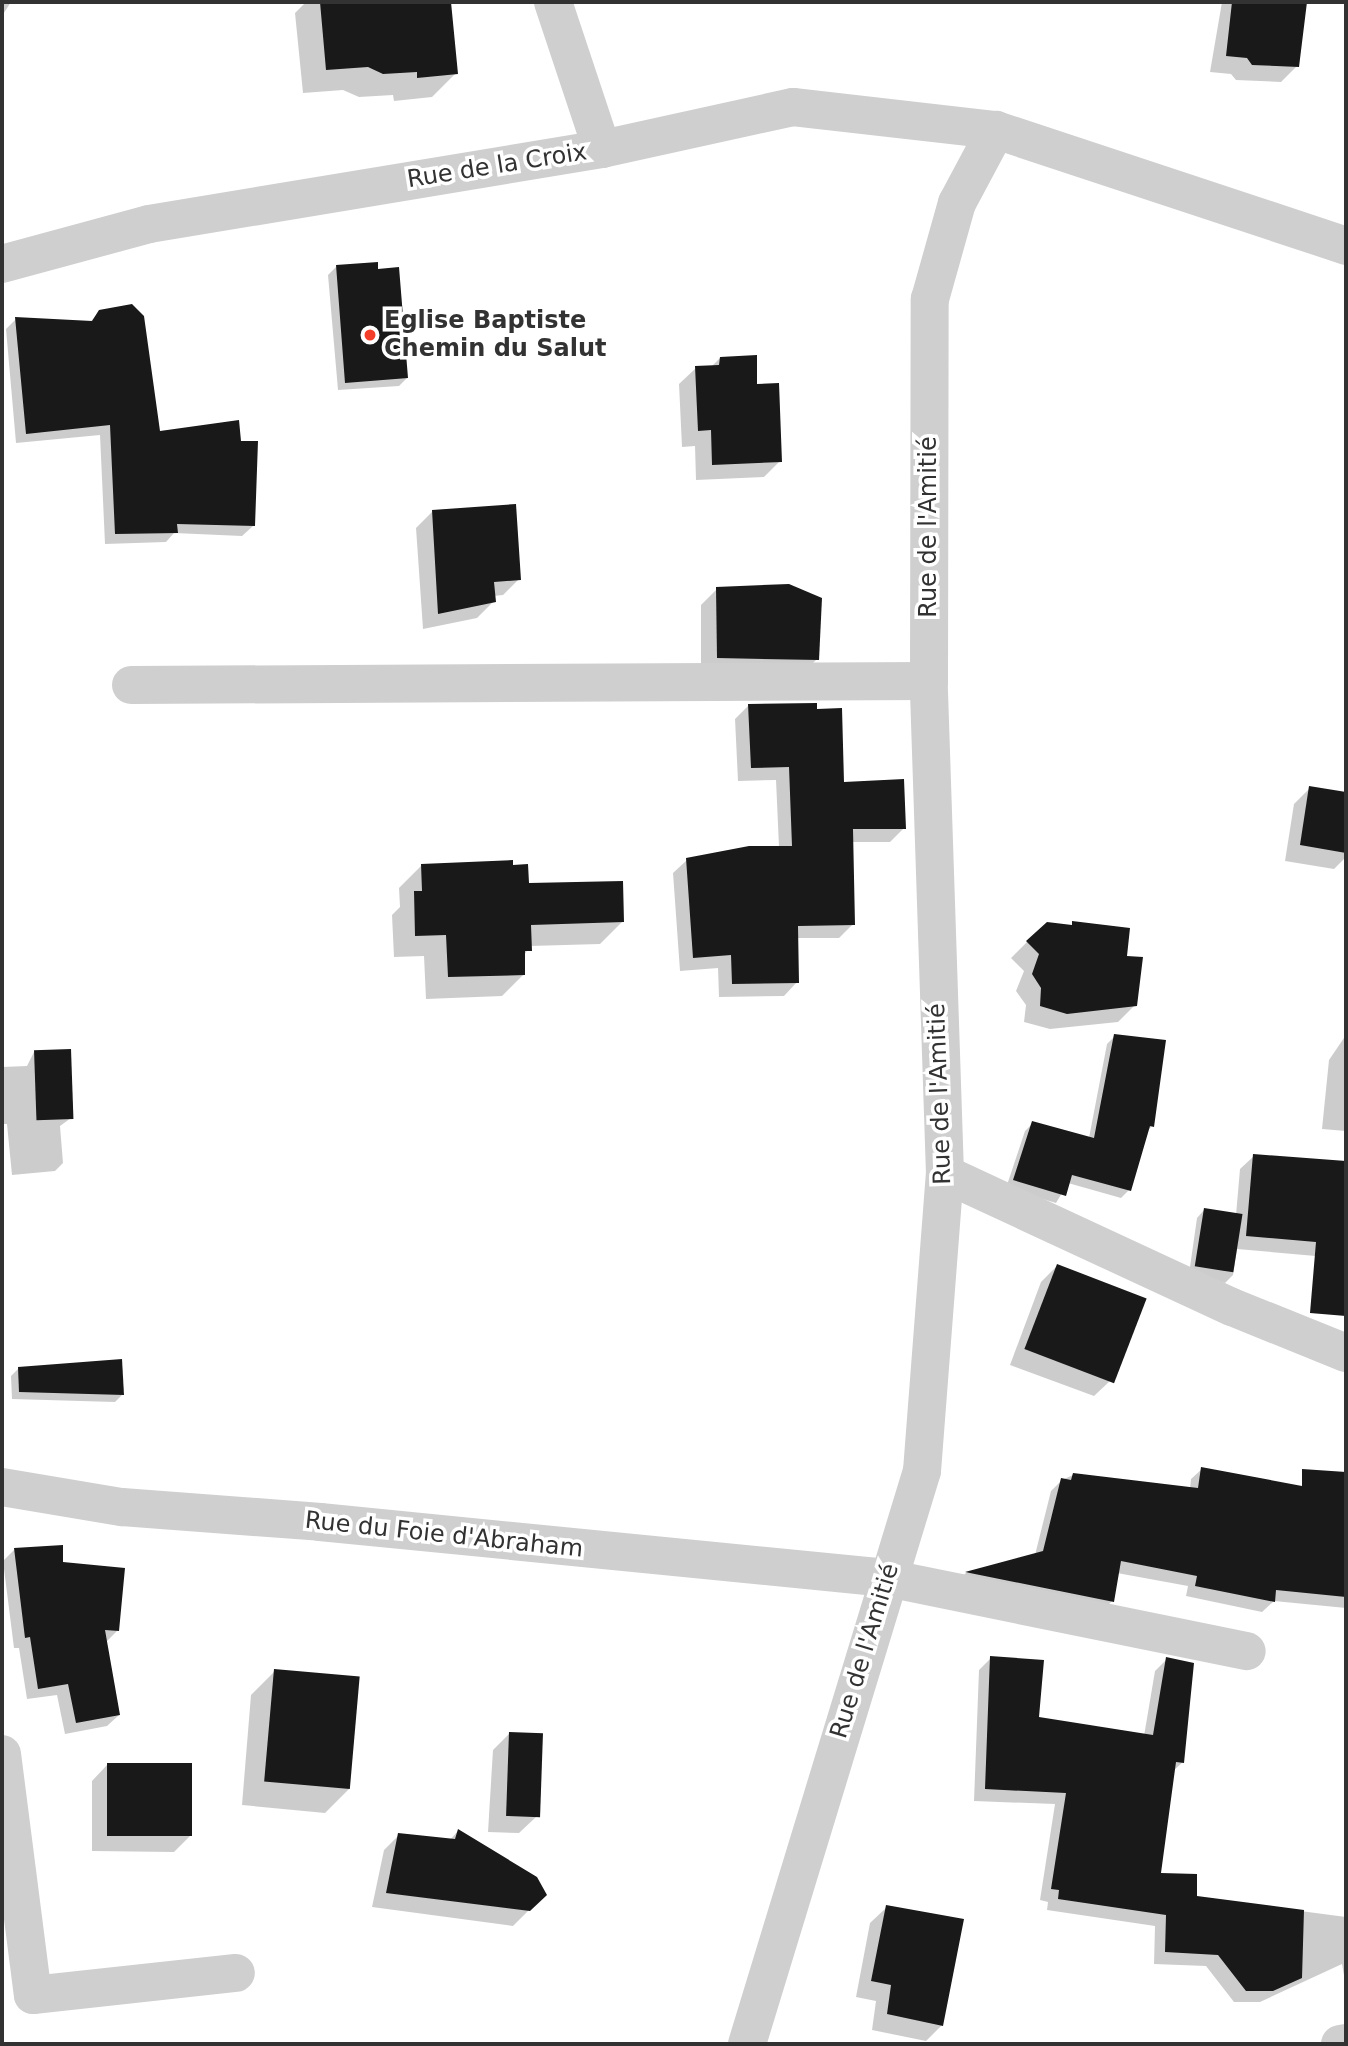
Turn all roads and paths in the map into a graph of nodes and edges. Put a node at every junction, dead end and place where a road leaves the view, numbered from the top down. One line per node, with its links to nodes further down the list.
1 (553, 2): 3 (street)
2 (996, 130): 3 (street, Rue de la Croix); 4 (street, Rue de la Croix); 6 (street, Rue de l'Amitié)
3 (602, 149): 5 (street, Rue de la Croix)
4 (1346, 246)
5 (2, 264)
6 (929, 681): 7 (street); 8 (street, Rue de l'Amitié)
7 (131, 685)
8 (945, 1174): 9 (street); 11 (street, Rue de l'Amitié)
9 (1346, 1353)
10 (2, 1487): 11 (street, Rue du Foie d'Abraham)
11 (887, 1578): 12 (street, Rue du Foie d'Abraham); 16 (street, Rue de l'Amitié)
12 (1247, 1651)
13 (2, 1754): 14 (street)
14 (236, 1973)
15 (1346, 2043): 17 (street)
16 (747, 2044)
17 (1340, 2044)

